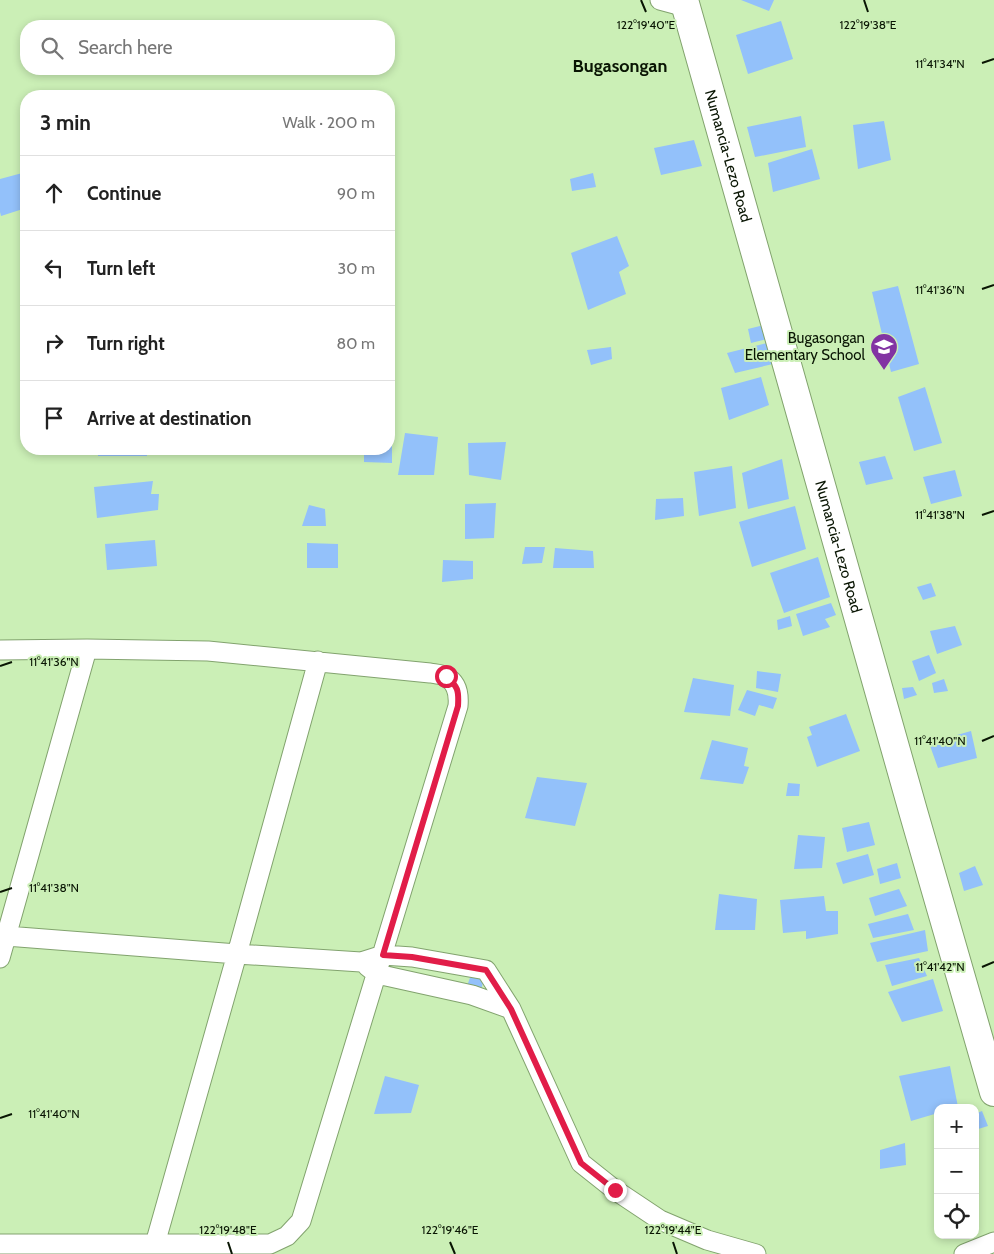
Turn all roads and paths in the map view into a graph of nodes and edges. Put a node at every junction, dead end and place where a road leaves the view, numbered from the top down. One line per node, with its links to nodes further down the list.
1 (660, 0): 2 (street)
2 (685, 4): 13 (main road, Numancia-Lezo Road)
3 (87, 649): 4 (street); 5 (street); 6 (street)
4 (0, 650)
5 (318, 661): 7 (street); 8 (street)
6 (6, 936): 7 (street); 9 (street)
7 (237, 954): 10 (street); 16 (street)
8 (383, 955): 10 (street); 11 (street); 12 (street)
9 (0, 958)
10 (361, 962): 11 (street)
11 (377, 974): 12 (street); 16 (street)
12 (511, 1009): 17 (street)
13 (994, 1092)
14 (994, 1242): 18 (street)
15 (0, 1244): 16 (street)
16 (155, 1244)
17 (756, 1254)
18 (964, 1254)

